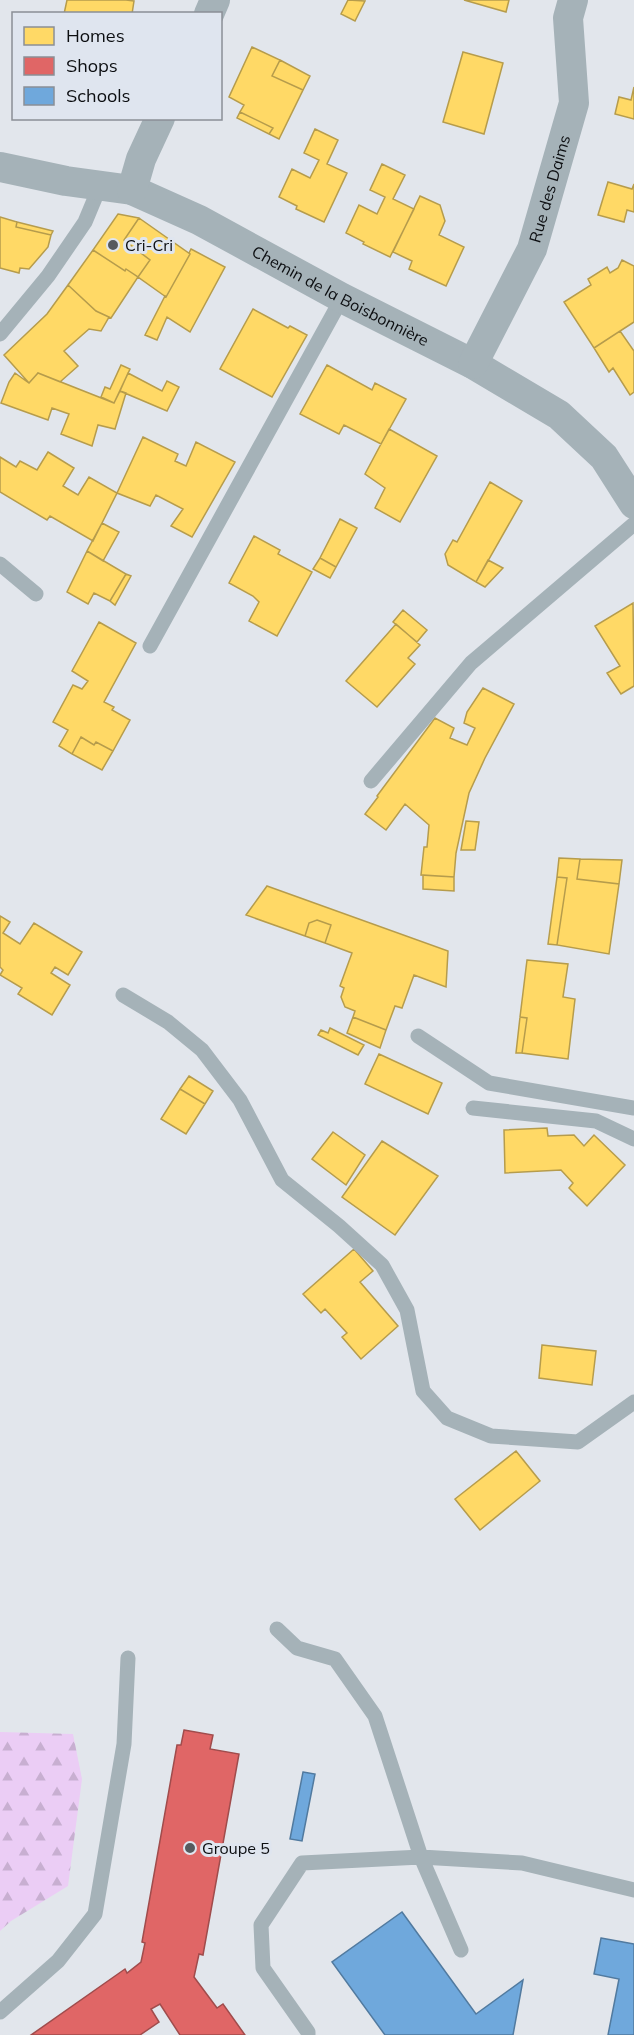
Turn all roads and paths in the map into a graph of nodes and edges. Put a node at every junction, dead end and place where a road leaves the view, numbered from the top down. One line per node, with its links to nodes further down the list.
1 (573, 0): 8 (street, Rue des Daims)
2 (159, 120): 5 (street)
3 (0, 167): 4 (street, Chemin de la Boisbonnière)
4 (100, 186): 5 (street, Chemin de la Boisbonnière); 7 (lane)
5 (132, 190): 6 (street, Chemin de la Boisbonnière)
6 (342, 297): 8 (street, Chemin de la Boisbonnière); 13 (lane)
7 (0, 334)
8 (473, 364): 9 (street, Chemin de la Boisbonnière)
9 (634, 504)
10 (634, 524): 14 (lane)
11 (0, 564): 12 (lane)
12 (36, 594)
13 (150, 646)
14 (371, 781)
15 (123, 995): 20 (lane)
16 (418, 1036): 18 (lane)
17 (473, 1108): 19 (lane)
18 (634, 1108)
19 (634, 1139)
20 (634, 1402)
21 (277, 1629): 23 (lane)
22 (129, 1658): 26 (lane)
23 (421, 1857): 24 (lane); 25 (lane); 27 (lane)
24 (634, 1890)
25 (461, 1950)
26 (0, 2012)
27 (308, 2035)

